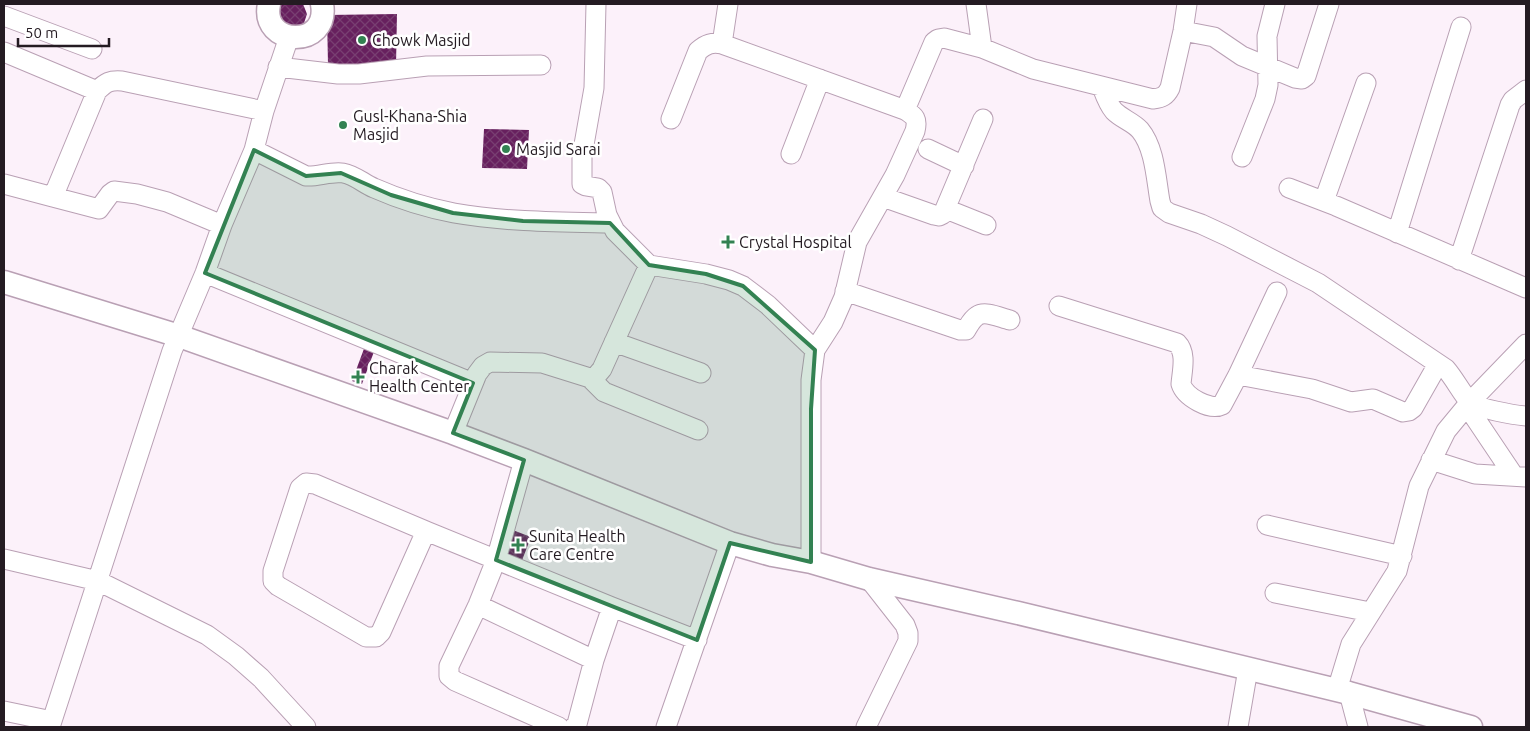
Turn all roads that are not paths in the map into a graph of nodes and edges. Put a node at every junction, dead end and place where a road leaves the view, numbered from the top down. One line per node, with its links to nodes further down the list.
1 (269, 4): 12 (main road)
2 (322, 4): 12 (main road)
3 (596, 4): 40 (street)
4 (728, 4): 13 (street)
5 (976, 4): 14 (street)
6 (1187, 4): 11 (street)
7 (1274, 4): 18 (street)
8 (1329, 4): 18 (street)
9 (4, 16): 15 (street)
10 (1462, 27): 43 (street)
11 (1183, 31): 18 (street); 22 (street)
12 (289, 37): 19 (street)
13 (722, 44): 20 (street); 27 (street)
14 (982, 48): 22 (street); 25 (street)
15 (92, 49)
16 (4, 52): 24 (street)
17 (541, 65): 19 (street)
18 (1267, 66): 32 (street)
19 (278, 67): 26 (street)
20 (820, 79): 25 (street); 31 (street)
21 (1366, 83): 38 (street)
22 (1102, 87): 57 (street)
23 (1526, 90): 44 (street)
24 (97, 91): 26 (street); 36 (street)
25 (906, 110): 37 (street)
26 (264, 111): 30 (street)
27 (671, 119)
28 (983, 119): 33 (street)
29 (928, 149): 33 (street)
30 (254, 150): 40 (street); 41 (street)
31 (791, 154)
32 (1242, 157)
33 (964, 166): 39 (street)
34 (4, 184): 36 (street)
35 (1289, 188): 38 (street)
36 (53, 197): 41 (street)
37 (883, 197): 39 (street); 49 (street)
38 (1324, 201): 43 (street)
39 (946, 209): 42 (street)
40 (610, 223): 45 (street)
41 (222, 225): 46 (street)
42 (986, 225)
43 (1397, 233): 44 (street)
44 (1459, 260): 48 (street)
45 (649, 265): 54 (street); 55 (street)
46 (205, 273): 53 (street); 61 (street)
47 (4, 282): 53 (main road)
48 (1526, 288)
49 (846, 291): 52 (street); 55 (street)
50 (1276, 292): 59 (street)
51 (1059, 306): 59 (street)
52 (1010, 320)
53 (179, 336): 65 (main road); 77 (street)
54 (614, 342): 58 (street); 60 (street)
55 (815, 350): 75 (street)
56 (1523, 352): 62 (street)
57 (1438, 364): 59 (street); 62 (street)
58 (701, 373)
59 (1238, 374)
60 (590, 378): 61 (street); 64 (street)
61 (473, 383): 65 (street)
62 (1468, 404): 63 (street); 67 (street); 68 (street)
63 (1526, 416)
64 (698, 430)
65 (453, 433): 66 (main road)
66 (524, 460): 71 (main road); 74 (street)
67 (1431, 460): 68 (street); 72 (street)
68 (1520, 476)
69 (1267, 524): 72 (street)
70 (426, 531): 70 (street); 74 (street)
71 (730, 543): 75 (main road); 82 (street)
72 (1402, 556): 81 (street)
73 (4, 560): 77 (street)
74 (496, 560): 79 (street); 80 (street)
75 (811, 562): 76 (main road)
76 (869, 579): 84 (main road); 92 (street)
77 (98, 581): 87 (street); 88 (street)
78 (1275, 593): 81 (street)
79 (478, 605): 83 (street); 89 (street)
80 (612, 607): 82 (street); 83 (street)
81 (1370, 612): 85 (street)
82 (697, 640): 91 (street)
83 (594, 660): 90 (street)
84 (1248, 669): 85 (main road); 93 (street)
85 (1343, 692): 94 (street); 95 (main road)
86 (4, 711): 87 (street)
87 (51, 724)
88 (306, 727)
89 (559, 727)
90 (574, 727)
91 (666, 727)
92 (866, 727)
93 (1238, 727)
94 (1358, 727)
95 (1471, 727)

